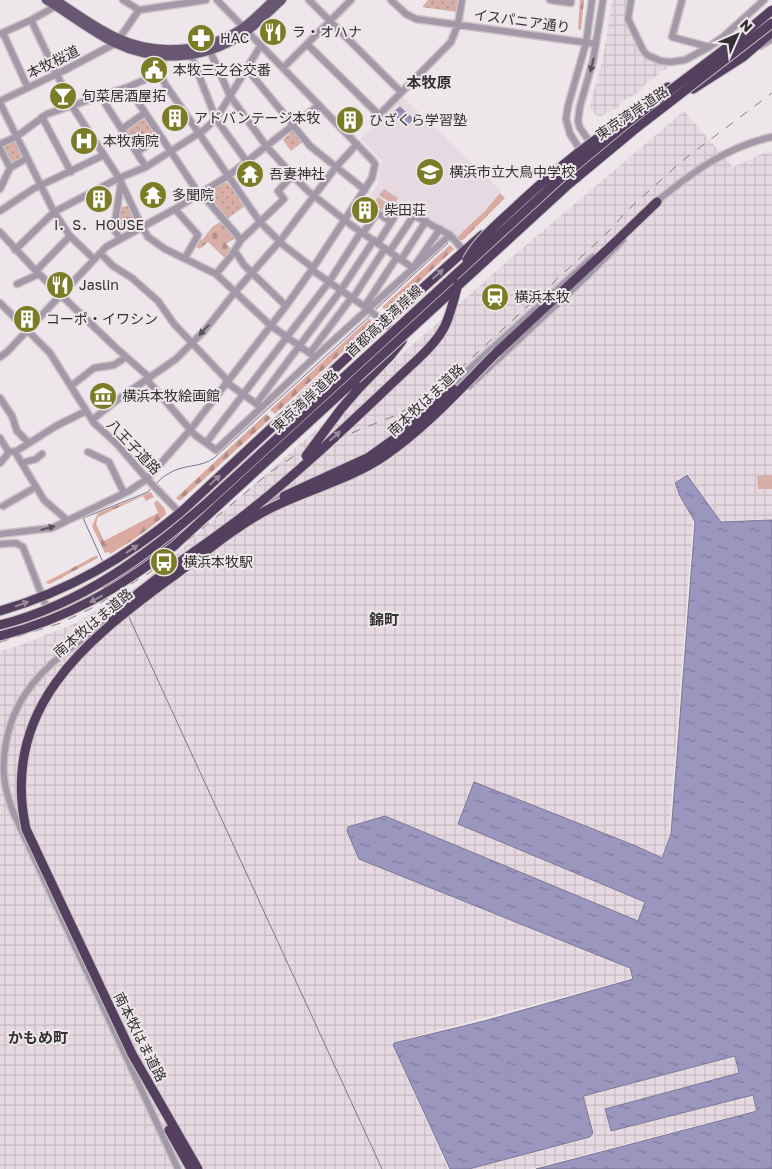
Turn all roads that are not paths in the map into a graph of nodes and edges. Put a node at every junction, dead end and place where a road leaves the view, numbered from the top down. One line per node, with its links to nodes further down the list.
1 (46, 0): 18 (main road)
2 (123, 0): 19 (street)
3 (206, 0): 19 (street)
4 (217, 0): 25 (street)
5 (273, 0): 25 (main road)
6 (282, 0): 25 (main road)
7 (309, 0): 22 (street)
8 (351, 0): 22 (street)
9 (391, 0): 24 (street, イスパニア通り)
10 (462, 0): 24 (street)
11 (550, 0): 12 (street)
12 (571, 0)
13 (592, 0): 30 (street)
14 (603, 0): 32 (street)
15 (630, 0): 34 (street)
16 (682, 0): 34 (street)
17 (764, 0): 34 (street)
18 (56, 3): 21 (street); 29 (main road)
19 (139, 10): 29 (street)
20 (772, 10): 35 (street); 47 (highway, 首都高速湾岸線, bridge)
21 (31, 20): 27 (street); 43 (street)
22 (330, 21): 31 (street); 46 (street)
23 (772, 23): 35 (highway, 東京湾岸道路); 130 (highway, 首都高速湾岸線, bridge)
24 (458, 24): 30 (street, イスパニア通り); 46 (street)
25 (245, 29): 33 (street); 36 (main road); 37 (main road)
26 (772, 32): 39 (highway, 東京湾岸道路)
27 (1, 34): 45 (street)
28 (772, 38): 39 (street)
29 (118, 41): 37 (main road); 43 (street, 本牧桜道)
30 (586, 42): 32 (street, イスパニア通り); 66 (street)
31 (307, 44): 40 (street); 46 (street)
32 (596, 44): 62 (street, one-way to 62)
33 (260, 45): 40 (street); 41 (street)
34 (709, 47)
35 (724, 48): 62 (highway, 東京湾岸道路)
36 (210, 51): 38 (main road); 49 (street)
37 (164, 53): 38 (main road); 42 (street)
38 (191, 55): 55 (street)
39 (743, 57): 69 (highway, 東京湾岸道路)
40 (283, 68): 51 (street)
41 (247, 69): 49 (street); 56 (street)
42 (160, 73): 44 (street); 58 (street)
43 (56, 75): 45 (street, 本牧桜道); 52 (street)
44 (128, 87): 48 (street); 53 (street)
45 (28, 88): 50 (street, 本牧桜道)
46 (401, 92)
47 (664, 94): 172 (highway, 首都高速湾岸線, bridge); 175 (highway, one-way to 47, bridge)
48 (102, 96): 52 (street); 57 (street)
49 (230, 96): 55 (street); 65 (street)
50 (0, 102): 59 (street)
51 (319, 105): 56 (street); 63 (street)
52 (72, 106): 54 (street); 70 (street)
53 (145, 113): 57 (street); 60 (street)
54 (42, 117): 59 (street); 77 (street)
55 (216, 119): 58 (street); 73 (street)
56 (294, 125): 65 (street); 75 (street)
57 (122, 129): 67 (street)
58 (199, 134): 68 (street); 79 (street)
59 (16, 136): 64 (street); 71 (street)
60 (160, 137): 67 (street); 68 (street)
61 (772, 137): 87 (street, 南本牧はま道路)
62 (590, 142): 66 (highway, 東京湾岸道路); 69 (street)
63 (357, 144): 75 (street); 83 (street)
64 (0, 146): 76 (street)
65 (267, 147): 73 (street); 78 (street)
66 (581, 151): 72 (street); 110 (highway, 東京湾岸道路)
67 (137, 152): 74 (street)
68 (170, 152): 74 (street); 84 (street)
69 (598, 152): 72 (highway, 東京湾岸道路)
70 (104, 155): 77 (street); 80 (street)
71 (27, 158): 76 (street); 81 (street)
72 (589, 160): 133 (highway, 東京湾岸道路)
73 (247, 162): 79 (street)
74 (146, 167): 80 (street)
75 (336, 167): 83 (street); 85 (street)
76 (10, 168): 82 (street)
77 (71, 172): 81 (street)
78 (293, 175): 85 (street); 95 (street)
79 (228, 176): 84 (street); 95 (street)
80 (120, 180): 90 (street); 97 (street); 103 (street)
81 (41, 186): 89 (street); 90 (street)
82 (0, 189)
83 (365, 190): 86 (street)
84 (200, 193): 88 (street); 104 (street)
85 (315, 196): 93 (street); 105 (street)
86 (358, 200): 91 (street); 93 (street)
87 (657, 202): 137 (highway, 南本牧はま道路); 158 (street); 158 (street)
88 (175, 209): 97 (street); 112 (street)
89 (0, 211)
90 (54, 212): 102 (street); 107 (street)
91 (377, 213): 96 (street); 100 (street)
92 (414, 215): 94 (street); 96 (street); 108 (street)
93 (345, 219): 100 (street); 116 (street)
94 (426, 221): 98 (street); 113 (street)
95 (260, 222): 104 (street); 105 (street)
96 (391, 222): 106 (street)
97 (142, 227): 103 (street); 112 (street)
98 (440, 229): 101 (street); 115 (street)
99 (0, 232): 107 (street)
100 (362, 233): 106 (street); 120 (street)
101 (450, 234): 110 (street); 115 (street)
102 (70, 236): 114 (street); 117 (street)
103 (120, 239): 111 (street)
104 (242, 240): 109 (street)
105 (280, 241): 116 (street); 118 (street)
106 (376, 242): 108 (street); 122 (street)
107 (15, 250): 117 (street)
108 (388, 250): 113 (street); 125 (street)
109 (235, 251): 118 (street); 119 (street)
110 (464, 251): 129 (highway, 東京湾岸道路, one-way to 110)
111 (100, 253): 114 (street); 135 (street)
112 (185, 258): 119 (street)
113 (399, 258): 115 (street); 128 (street)
114 (94, 259): 124 (street)
115 (413, 268): 128 (street)
116 (313, 269): 120 (street); 127 (street)
117 (38, 272): 121 (street); 124 (street)
118 (252, 272): 123 (street); 127 (street)
119 (216, 274): 123 (street)
120 (329, 282): 122 (street); 134 (street)
121 (17, 284)
122 (340, 290): 125 (street); 136 (street)
123 (235, 292): 131 (street); 135 (street, one-way to 135)
124 (60, 294): 132 (street); 140 (street)
125 (352, 298): 128 (street); 138 (street)
126 (0, 303): 132 (street, 八王子道路)
127 (286, 306): 131 (street)
128 (366, 308): 129 (street); 138 (street)
129 (385, 322): 133 (street); 163 (highway, 東京湾岸道路, one-way to 129)
130 (414, 324): 168 (highway, bridge); 174 (highway, 首都高速湾岸線, one-way to 174, bridge)
131 (270, 325): 134 (street); 142 (street)
132 (28, 329): 139 (street); 143 (street, 八王子道路)
133 (398, 334): 165 (highway, 東京湾岸道路)
134 (287, 337): 136 (street); 144 (street)
135 (191, 343): 141 (street); 142 (street)
136 (299, 345): 138 (street); 146 (street)
137 (496, 352): 168 (highway, 南本牧はま道路, bridge); 175 (highway, 南本牧はま道路, bridge)
138 (313, 355): 146 (street)
139 (0, 357)
140 (126, 357): 141 (street); 143 (street)
141 (148, 379): 148 (street); 149 (street)
142 (227, 381): 144 (street); 149 (street)
143 (71, 386): 147 (street, 八王子道路)
144 (243, 395): 146 (street); 152 (street)
145 (0, 399): 151 (street)
146 (258, 406): 152 (street)
147 (86, 411): 148 (street, 八王子道路); 151 (street)
148 (92, 420): 159 (street, 八王子道路)
149 (191, 429): 152 (street); 159 (street)
150 (0, 438): 153 (street)
151 (29, 443): 153 (street)
152 (206, 443)
153 (11, 452): 156 (street); 157 (street)
154 (88, 452): 161 (street)
155 (42, 454): 157 (street)
156 (0, 463)
157 (22, 464): 160 (street)
158 (361, 469): 178 (street)
159 (152, 484): 161 (street); 163 (street, 八王子道路)
160 (36, 487): 162 (street); 164 (street)
161 (124, 494): 164 (street)
162 (3, 506)
163 (180, 513): 165 (street, 八王子道路); 169 (highway, 東京湾岸道路, one-way to 163)
164 (67, 520): 166 (street, one-way to 164)
165 (191, 525): 170 (highway, 東京湾岸道路)
166 (0, 534)
167 (0, 544): 169 (street)
168 (193, 562): 181 (highway, 南本牧はま道路, bridge)
169 (43, 596): 170 (street); 171 (highway, 東京湾岸道路, one-way to 169)
170 (48, 610): 173 (highway, 東京湾岸道路)
171 (0, 611)
172 (0, 625)
173 (0, 629)
174 (0, 636)
175 (74, 651): 176 (highway, 南本牧はま道路)
176 (36, 694)
177 (16, 751): 180 (highway, 南本牧はま道路, bridge)
178 (2, 785): 179 (street)
179 (178, 1169)
180 (191, 1169)
181 (198, 1169)

